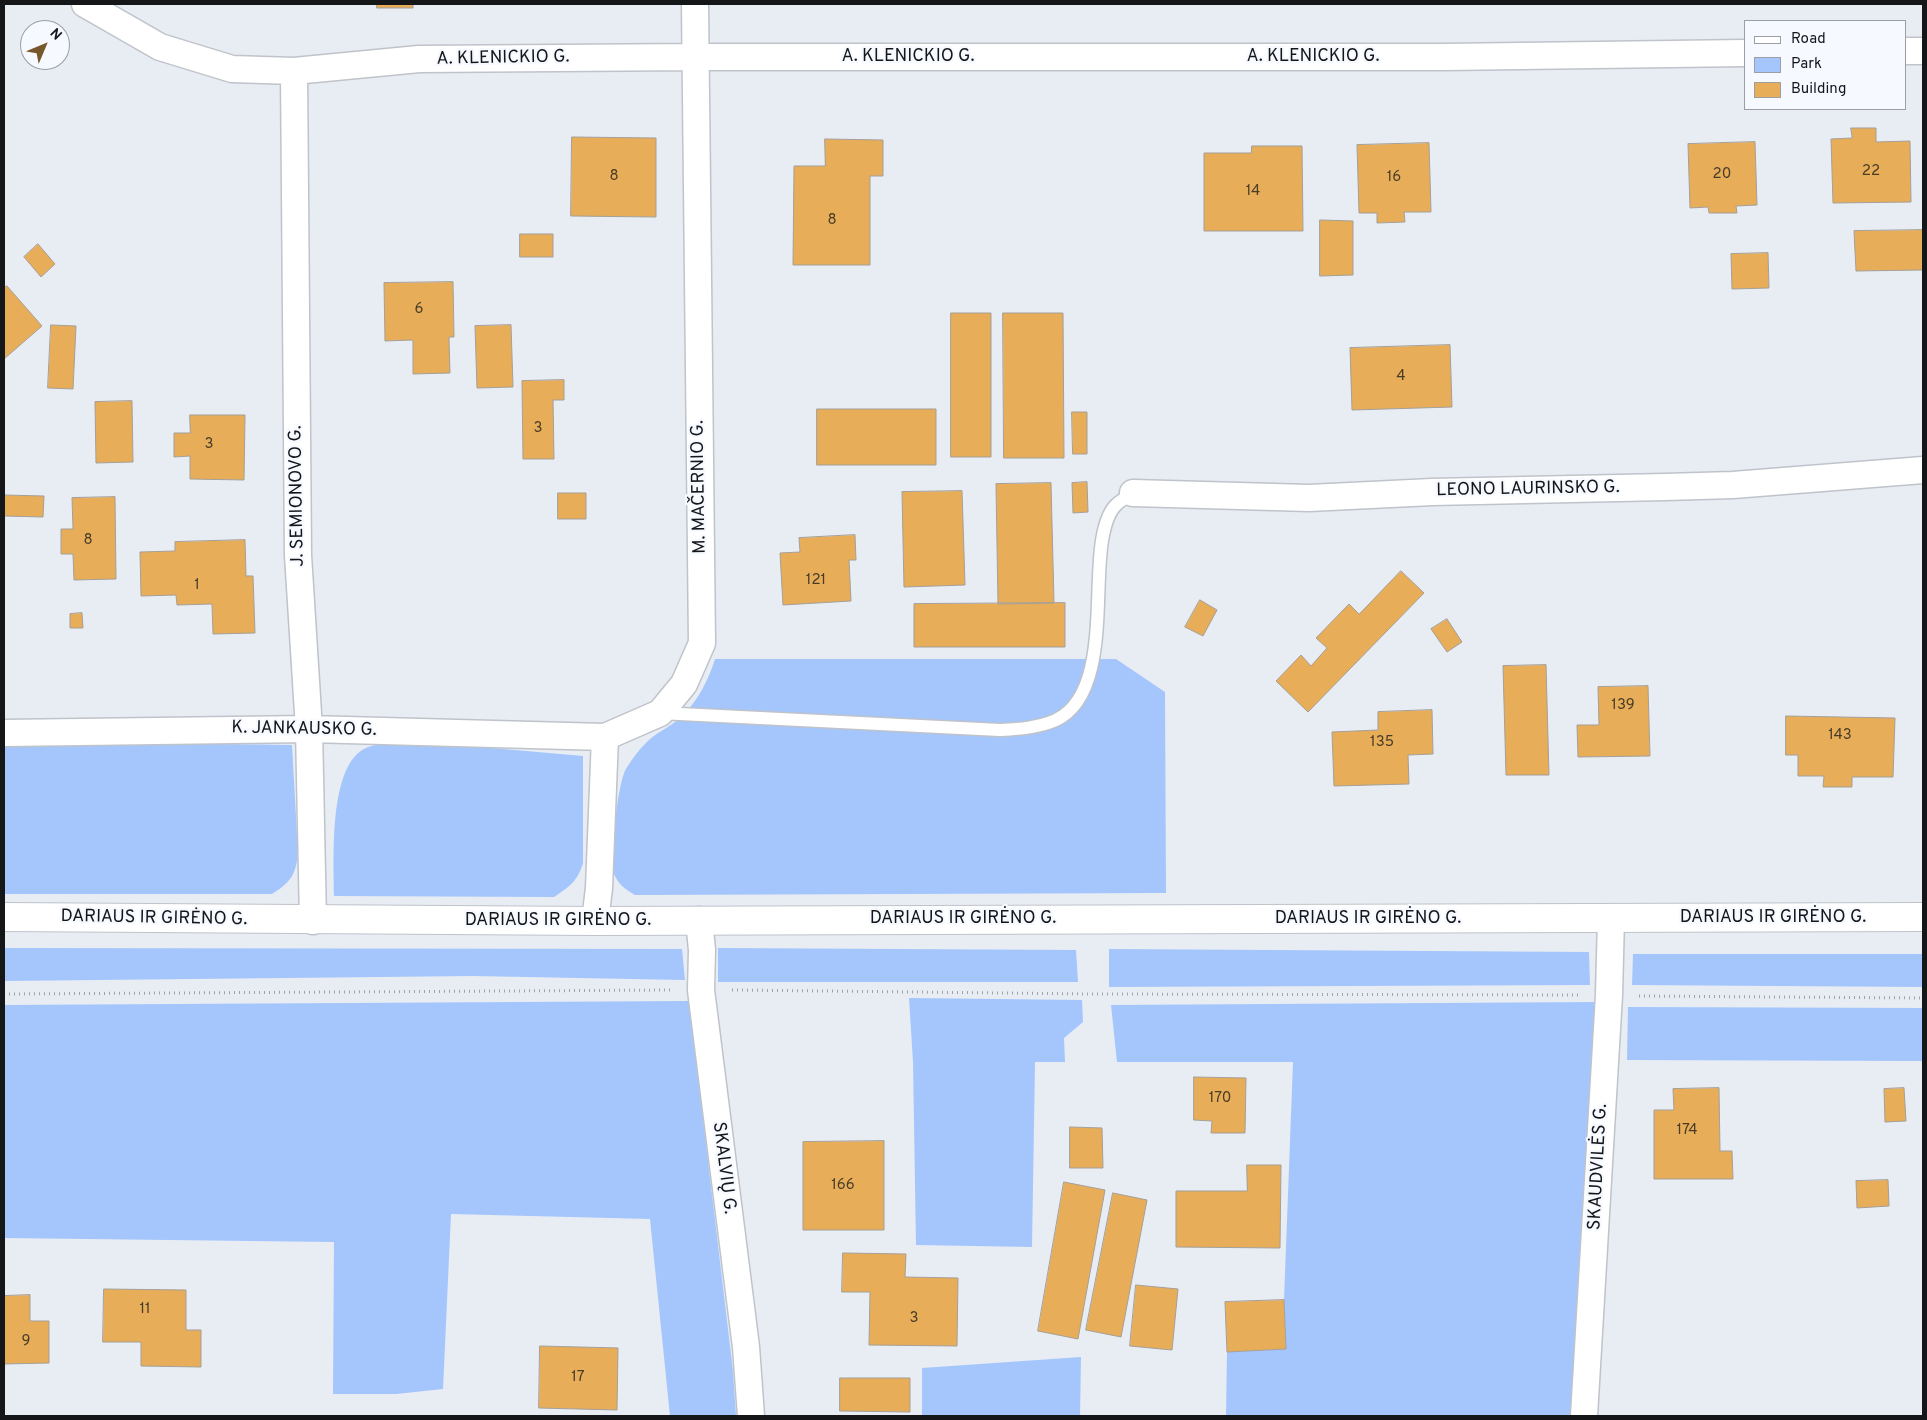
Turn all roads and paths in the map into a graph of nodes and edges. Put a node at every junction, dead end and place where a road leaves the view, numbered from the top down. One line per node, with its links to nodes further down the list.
1 (85, 4): 7 (street, A. KLENICKIO G.)
2 (695, 4): 6 (street, M. MAČERNIO G.)
3 (1907, 51): 4 (street)
4 (1923, 51)
5 (1744, 53): 6 (street, A. KLENICKIO G.)
6 (695, 57): 7 (street, A. KLENICKIO G.); 10 (street, M. MAČERNIO G.)
7 (294, 71): 11 (street, J. SEMIONOVO G.)
8 (1923, 470): 9 (street, LEONO LAURINSKO G.)
9 (1133, 493): 10 (lane)
10 (660, 713): 13 (street, M. MAČERNIO G.)
11 (309, 728): 12 (street, K. JANKAUSKO G.); 13 (street, K. JANKAUSKO G.); 18 (street, J. SEMIONOVO G.)
12 (4, 733)
13 (605, 737): 19 (street)
14 (4, 917): 18 (highway, DARIAUS IR GIRĖNO G.)
15 (1923, 917): 16 (highway, DARIAUS IR GIRĖNO G.)
16 (1611, 918): 17 (highway, DARIAUS IR GIRĖNO G.); 22 (street, SKAUDVILĖS G.)
17 (699, 920): 19 (highway, DARIAUS IR GIRĖNO G.); 20 (street, SKALVIŲ G.)
18 (313, 921): 19 (highway, DARIAUS IR GIRĖNO G.)
19 (595, 921)
20 (701, 990): 21 (path); 22 (path); 24 (street, SKALVIŲ G.)
21 (4, 994)
22 (1609, 995): 23 (path); 25 (street, SKAUDVILĖS G.)
23 (1923, 998)
24 (751, 1416)
25 (1584, 1416)

